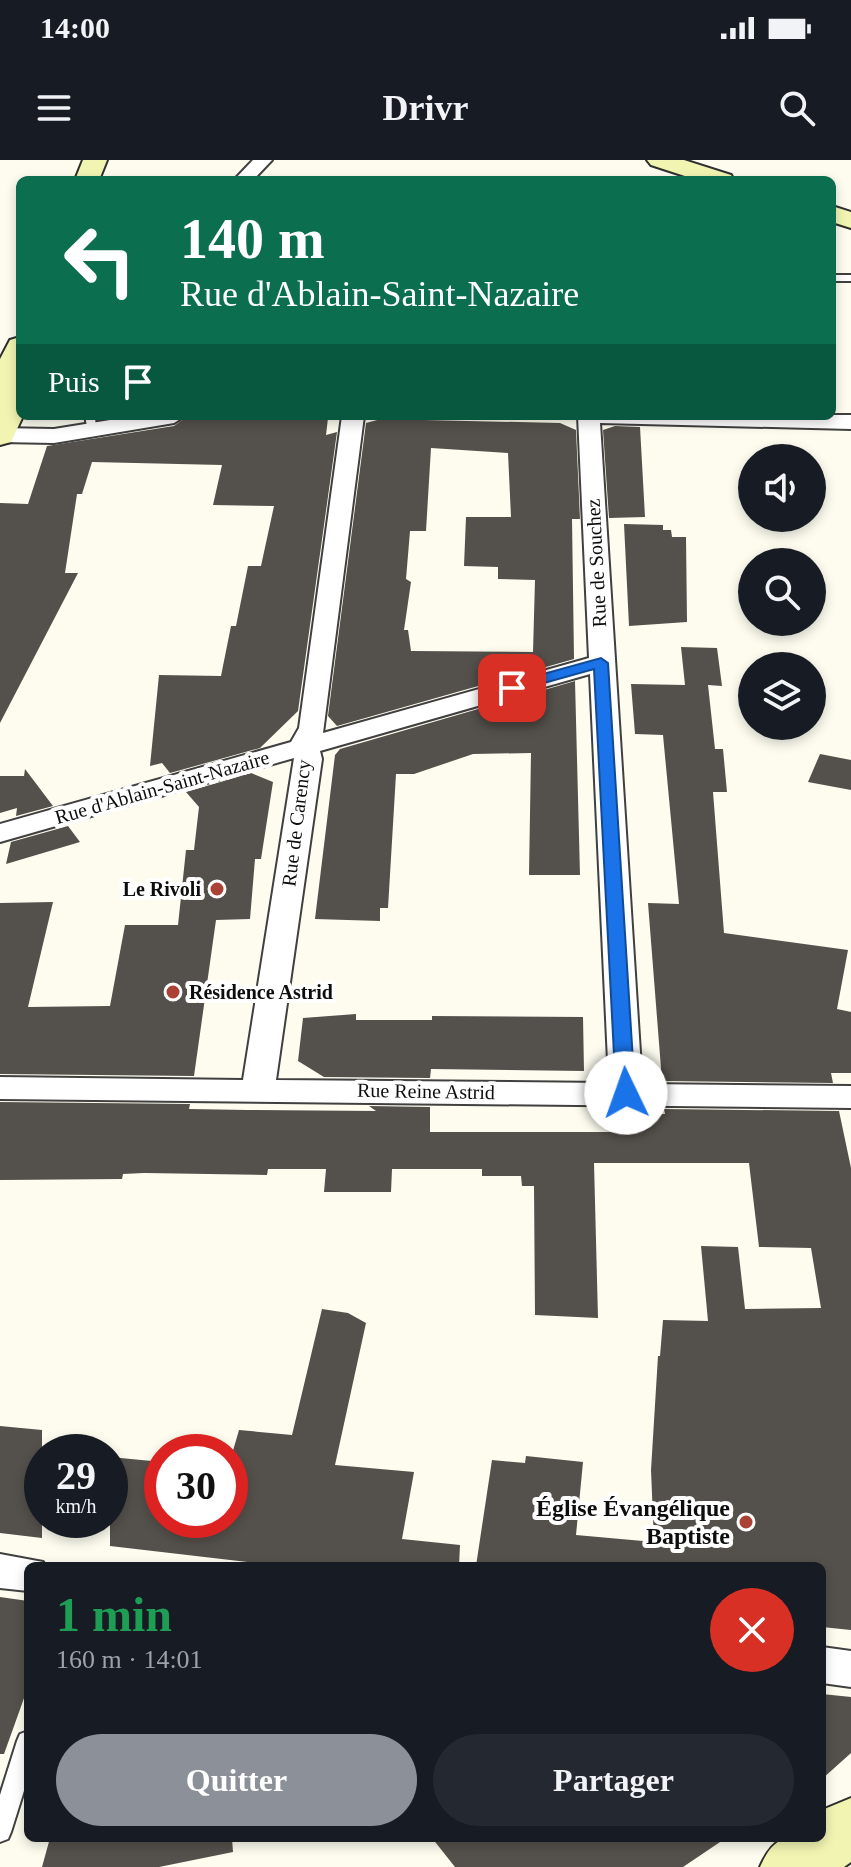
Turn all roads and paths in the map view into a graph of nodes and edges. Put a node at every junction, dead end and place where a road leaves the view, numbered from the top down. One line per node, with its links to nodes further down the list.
1 (263, 160): 3 (street)
2 (659, 160): 4 (main road)
3 (247, 176)
4 (709, 176)
5 (13, 366): 6 (main road); 13 (main road)
6 (0, 393)
7 (127, 420): 12 (street)
8 (352, 420): 15 (street, Rue de Carency)
9 (589, 420): 14 (street, Rue de Souchez)
10 (794, 420): 11 (street)
11 (851, 422)
12 (91, 423): 13 (street)
13 (0, 435)
14 (601, 663): 15 (street, Rue d'Ablain-Saint-Nazaire); 19 (street, Rue de Souchez)
15 (305, 746): 16 (street, Rue d'Ablain-Saint-Nazaire); 18 (street, Rue de Carency)
16 (0, 833)
17 (0, 1088): 18 (street, Rue Reine Astrid)
18 (258, 1089): 19 (street, Rue Reine Astrid)
19 (626, 1093): 20 (street, Rue Reine Astrid)
20 (851, 1097)
21 (0, 1571): 22 (street)
22 (24, 1574)
23 (826, 1666): 24 (street)
24 (851, 1669)
25 (24, 1754): 27 (lane)
26 (851, 1826): 28 (main road)
27 (0, 1832)
28 (792, 1867)

